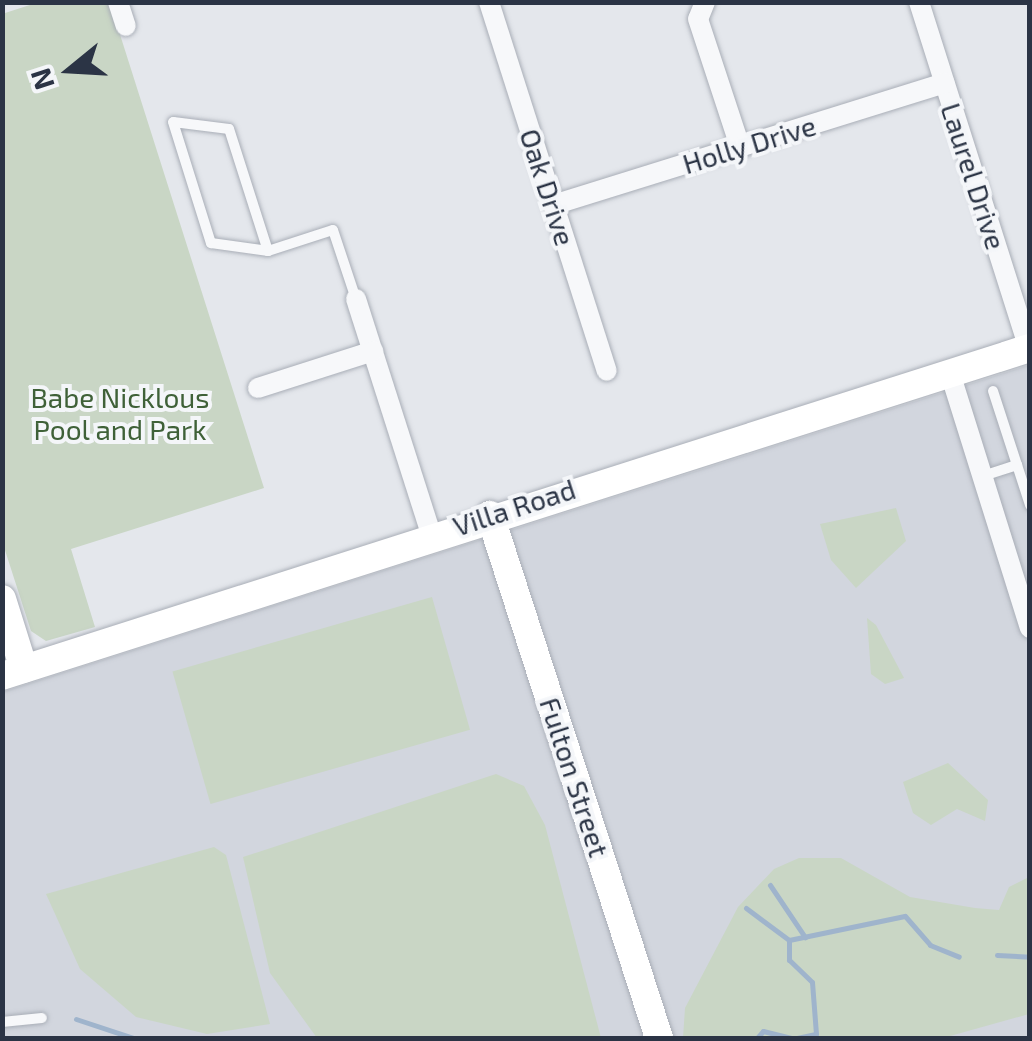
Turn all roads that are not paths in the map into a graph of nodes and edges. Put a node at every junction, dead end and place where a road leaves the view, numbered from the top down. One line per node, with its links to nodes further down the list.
1 (118, 2): 5 (street)
2 (489, 2): 8 (street, Oak Drive)
3 (919, 2): 6 (street, Laurel Drive)
4 (703, 4): 7 (street)
5 (126, 26)
6 (944, 84): 7 (street, Holly Drive); 11 (street, Laurel Drive)
7 (740, 147): 8 (street, Holly Drive)
8 (553, 204): 13 (street, Oak Drive)
9 (268, 251): 9 (lane); 10 (lane)
10 (356, 299): 12 (street)
11 (1029, 348): 14 (main road, Villa Road)
12 (373, 350): 15 (street); 21 (street)
13 (607, 371)
14 (950, 373): 18 (street); 20 (main road, Villa Road)
15 (258, 388)
16 (993, 390): 17 (lane)
17 (1017, 465): 18 (lane); 19 (lane)
18 (982, 476): 23 (street)
19 (1030, 506)
20 (490, 515): 21 (main road, Villa Road); 27 (main road, Fulton Street)
21 (431, 534): 24 (main road, Villa Road)
22 (2, 600): 24 (main road)
23 (1030, 628)
24 (13, 672)
25 (42, 1018): 26 (lane)
26 (2, 1022)
27 (658, 1038)

